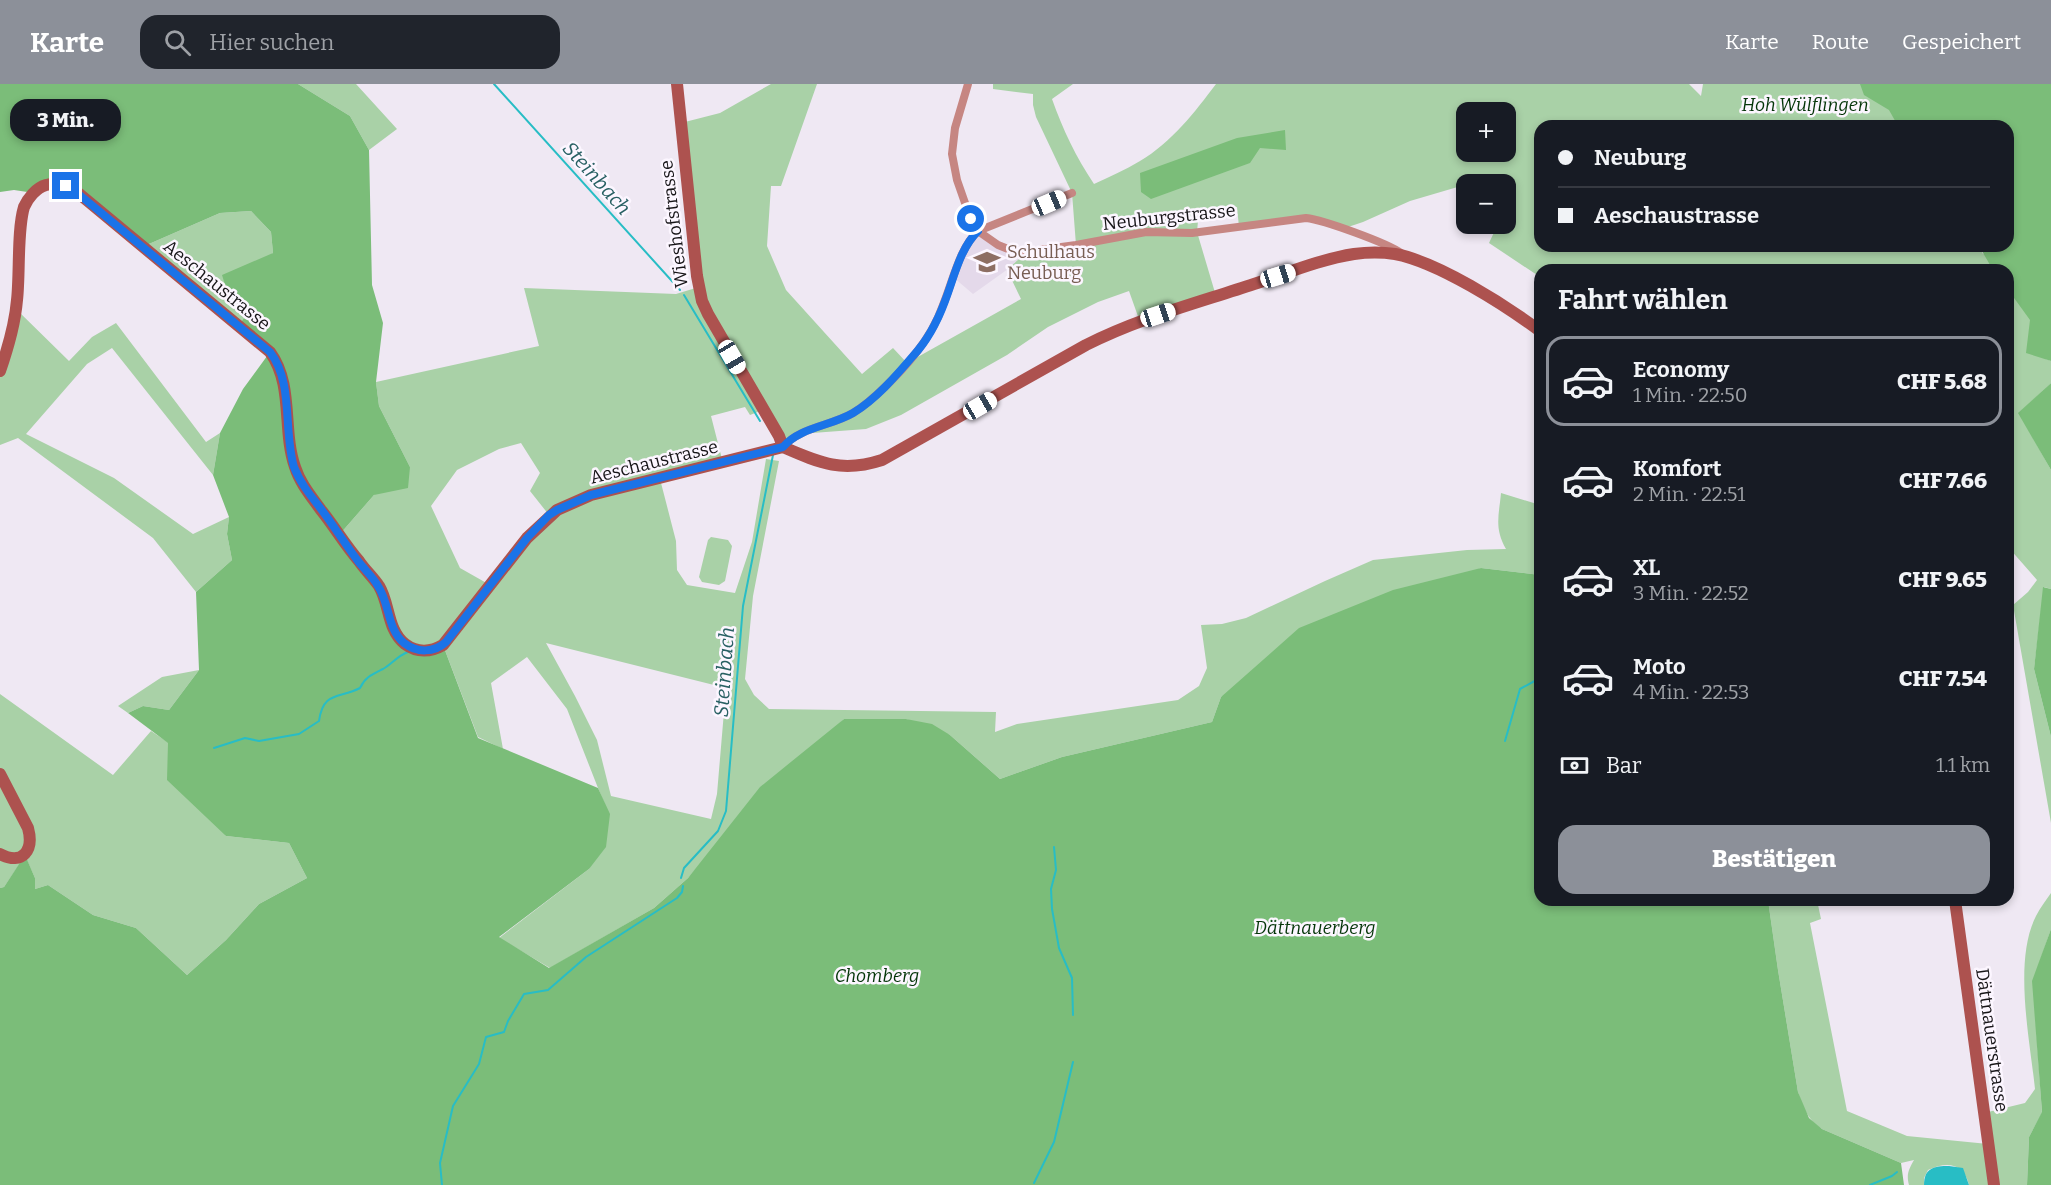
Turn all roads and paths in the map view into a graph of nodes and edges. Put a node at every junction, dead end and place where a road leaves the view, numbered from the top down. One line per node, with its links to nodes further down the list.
1 (677, 84): 8 (street, Wieshofstrasse)
2 (968, 84): 4 (street)
3 (1072, 193): 4 (street)
4 (978, 231): 5 (street, Neuburgstrasse); 8 (street)
5 (1407, 257): 6 (street); 8 (street)
6 (1534, 327)
7 (0, 371): 8 (street, Aeschaustrasse)
8 (783, 447)
9 (0, 774): 10 (street)
10 (0, 854)
11 (1956, 906): 12 (street, Dättnauerstrasse)
12 (1994, 1185)

